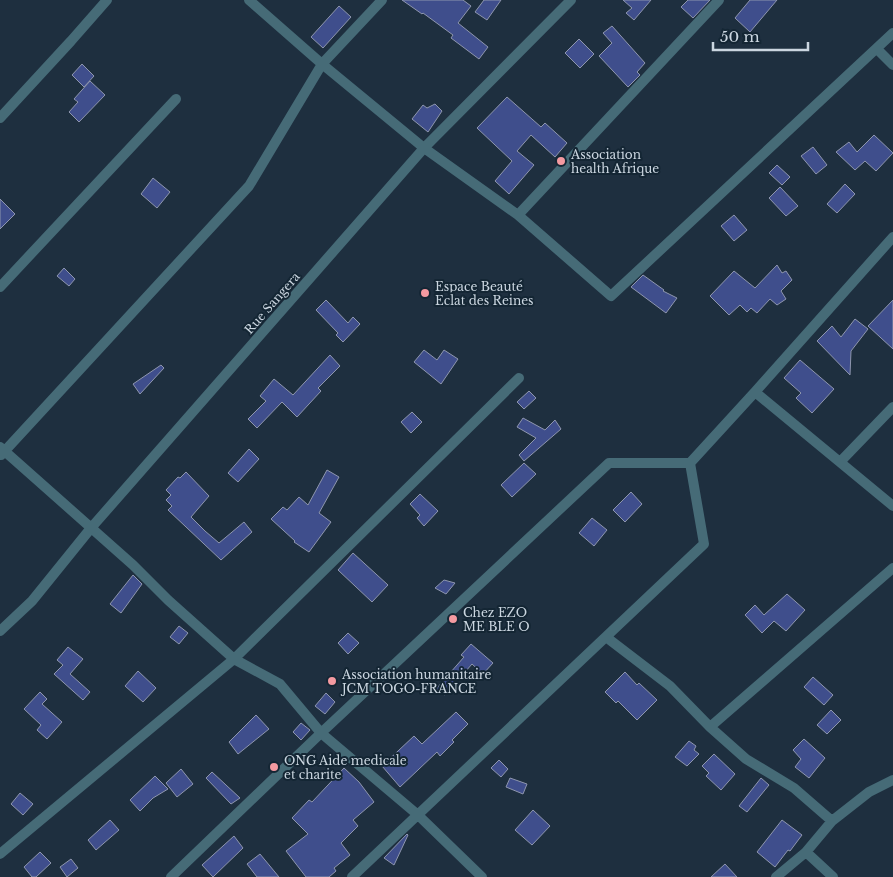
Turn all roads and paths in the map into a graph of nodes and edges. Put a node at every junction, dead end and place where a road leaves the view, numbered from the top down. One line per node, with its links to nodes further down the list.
1 (107, 0): 11 (street)
2 (249, 0): 8 (street)
3 (382, 0): 8 (street)
4 (571, 0): 12 (street, Rue Sangera)
5 (719, 0): 13 (street)
6 (893, 33): 7 (street)
7 (877, 49): 9 (street); 13 (street)
8 (322, 64): 12 (street); 19 (street)
9 (893, 65)
10 (176, 99): 15 (street)
11 (0, 118)
12 (424, 148): 13 (street); 23 (street, Rue Sangera)
13 (518, 215)
14 (893, 237): 17 (street)
15 (0, 288)
16 (519, 378): 27 (street)
17 (755, 392): 20 (street); 21 (street)
18 (893, 407): 20 (street)
19 (1, 451): 23 (street)
20 (840, 462): 22 (street)
21 (690, 463): 26 (street); 29 (street)
22 (893, 506)
23 (91, 528): 25 (street, Rue Sangera); 27 (street)
24 (893, 568): 28 (street)
25 (0, 631)
26 (606, 637): 28 (street); 31 (street)
27 (234, 659): 29 (street); 34 (street)
28 (710, 727): 32 (street)
29 (321, 733): 31 (street); 35 (street)
30 (893, 780): 32 (street)
31 (418, 815): 36 (street); 37 (street)
32 (832, 821): 33 (street)
33 (806, 852): 38 (street); 39 (street)
34 (0, 854)
35 (171, 877)
36 (352, 877)
37 (482, 877)
38 (776, 877)
39 (833, 877)

